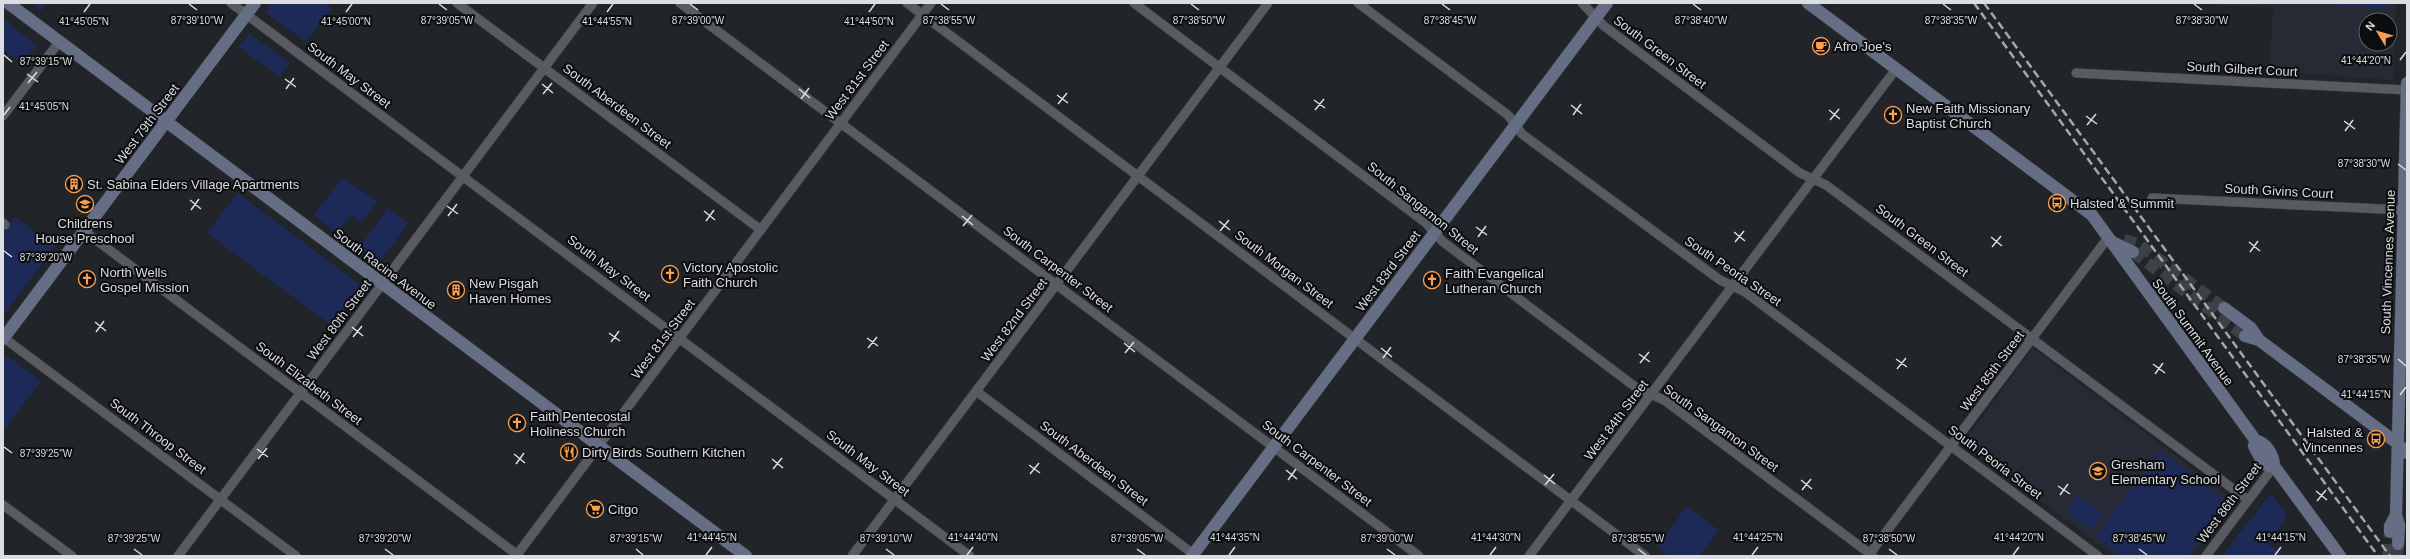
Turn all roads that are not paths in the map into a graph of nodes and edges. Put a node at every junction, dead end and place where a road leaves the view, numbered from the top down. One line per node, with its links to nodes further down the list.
1 (8, 3): 18 (street, South Racine Avenue)
2 (231, 3): 16 (street, South May Street)
3 (255, 3): 16 (street, West 79th Street)
4 (457, 3): 20 (street, South Aberdeen Street)
5 (593, 3): 20 (street, West 80th Street)
6 (680, 3): 27 (street, South Carpenter Street)
7 (907, 3): 15 (street, South Morgan Street)
8 (931, 3): 15 (street, West 81st Street)
9 (1134, 3): 19 (street, South Sangamon Street)
10 (1268, 3): 19 (street, West 82nd Street)
11 (1358, 3): 28 (street, South Peoria Street)
12 (1582, 3): 17 (street, South Green Street)
13 (1607, 3): 17 (street, West 83rd Street)
14 (1808, 3): 21 (street, South Summit Avenue)
15 (922, 14): 27 (street, West 81st Street); 31 (street, South Morgan Street)
16 (247, 15): 26 (street, West 79th Street); 30 (street, South May Street)
17 (1596, 17): 28 (street, West 83rd Street); 32 (street, South Green Street)
18 (59, 42): 25 (street); 26 (street, South Racine Avenue)
19 (1220, 67): 31 (street, West 82nd Street); 37 (street, South Sangamon Street)
20 (544, 68): 30 (street, West 80th Street); 35 (street, South Aberdeen Street)
21 (1896, 69): 32 (street, West 84th Street); 38 (street, South Summit Avenue)
22 (2076, 73): 24 (street, South Gilbert Court)
23 (2407, 83): 24 (street, South Vincennes Avenue)
24 (2407, 90): 29 (street, South Vincennes Avenue)
25 (3, 116)
26 (166, 122): 36 (street, West 79th Street); 41 (street, South Racine Avenue)
27 (841, 123): 35 (street, West 81st Street); 42 (street, South Carpenter Street)
28 (1516, 125): 37 (street, West 83rd Street); 43 (street, South Peoria Street)
29 (2406, 160): 34 (street, South Vincennes Avenue)
30 (463, 176): 41 (street, West 80th Street); 47 (street, South May Street)
31 (1138, 176): 42 (street, West 82nd Street); 49 (street, South Morgan Street)
32 (1813, 179): 43 (street, West 84th Street); 50 (street, South Green Street)
33 (2152, 198): 34 (street, South Givins Court)
34 (2404, 210): 45 (street, South Vincennes Avenue)
35 (761, 230): 47 (street, West 81st Street)
36 (84, 231): 48 (street, West 79th Street); 53 (street, South Elizabeth Street)
37 (1435, 233): 49 (street, West 83rd Street); 54 (street, South Sangamon Street)
38 (2107, 240): 39 (street); 40 (street); 50 (street, West 85th Street); 60 (street, South Summit Avenue)
39 (2124, 240)
40 (2133, 252)
41 (382, 284): 53 (street, West 80th Street); 56 (street, South Racine Avenue)
42 (1056, 284): 52 (street, West 82nd Street); 58 (street, South Carpenter Street)
43 (1732, 286): 54 (street, West 84th Street); 57 (street, South Peoria Street)
44 (2224, 308): 51 (street)
45 (2403, 327): 55 (street, South Vincennes Avenue)
46 (2245, 336): 51 (street)
47 (680, 337): 56 (street, West 81st Street); 62 (street, South May Street)
48 (4, 338): 61 (street, South Throop Street)
49 (1355, 339): 58 (street, West 83rd Street); 63 (street, South Morgan Street)
50 (2032, 339): 57 (street, West 85th Street); 64 (street, South Green Street)
51 (2259, 340): 55 (street)
52 (976, 391): 62 (street, West 82nd Street); 69 (street, South Aberdeen Street)
53 (300, 392): 61 (street, West 80th Street); 74 (street, South Elizabeth Street)
54 (1651, 394): 63 (street, West 84th Street); 70 (street, South Sangamon Street)
55 (2402, 445): 59 (street); 66 (street, South Vincennes Avenue)
56 (599, 446): 74 (street, West 81st Street); 75 (street, South Racine Avenue)
57 (1951, 446): 70 (street, West 85th Street); 81 (street, South Peoria Street)
58 (1274, 447): 69 (street, West 83rd Street); 78 (street, South Carpenter Street)
59 (2407, 453)
60 (2274, 466): 64 (street, West 86th Street); 83 (street, South Summit Avenue)
61 (220, 499): 72 (street, West 80th Street); 73 (street, South Throop Street)
62 (895, 500): 76 (street, West 82nd Street); 77 (street, South May Street)
63 (1571, 500): 79 (street, West 84th Street); 80 (street, South Morgan Street)
64 (2248, 500): 82 (street, West 86th Street)
65 (3, 505): 71 (street)
66 (2396, 515): 67 (street, South Vincennes Avenue); 68 (street, South Vincennes Avenue)
67 (2390, 532)
68 (2398, 544)
69 (1194, 555)
70 (1870, 555)
71 (72, 556)
72 (178, 556)
73 (296, 556)
74 (517, 556)
75 (746, 556)
76 (852, 556)
77 (970, 556)
78 (1419, 556)
79 (1529, 556)
80 (1645, 556)
81 (2098, 556)
82 (2206, 556)
83 (2340, 556)

